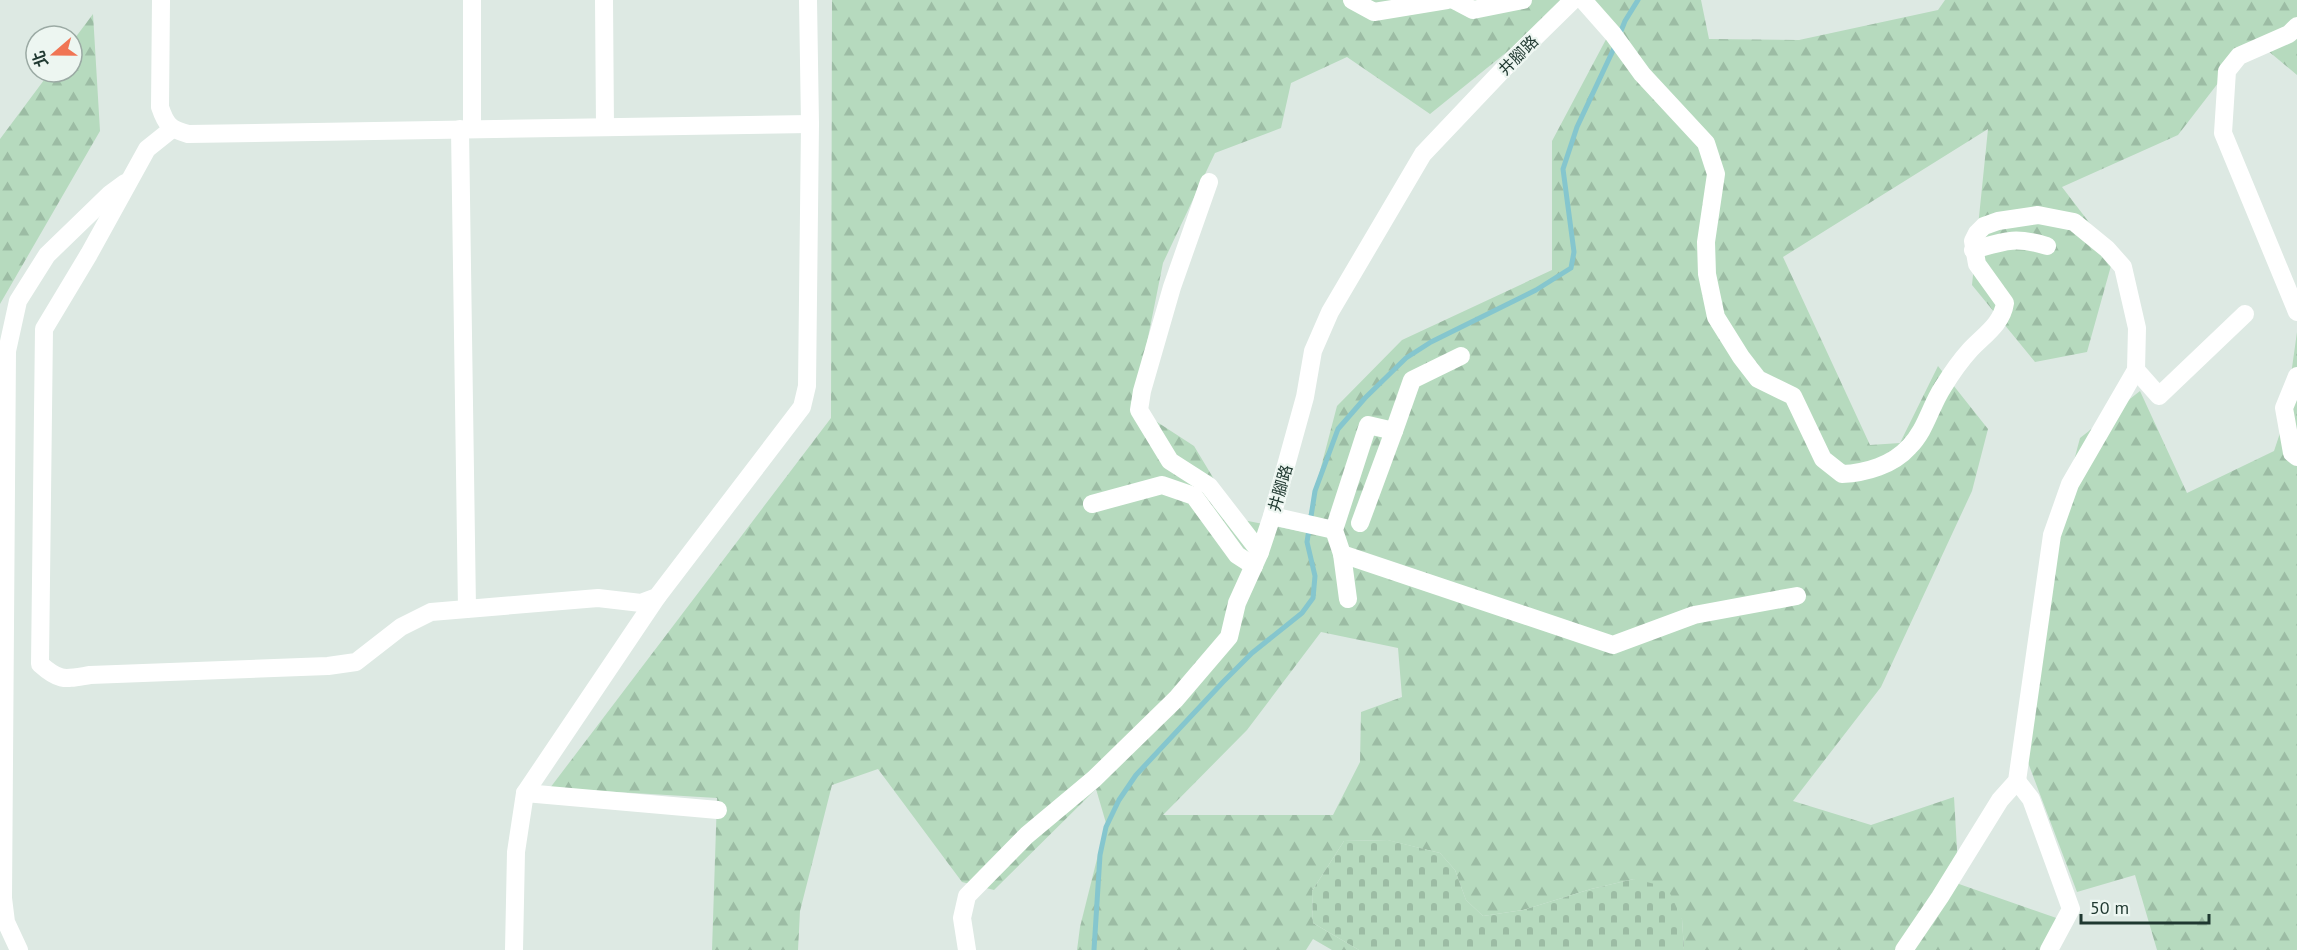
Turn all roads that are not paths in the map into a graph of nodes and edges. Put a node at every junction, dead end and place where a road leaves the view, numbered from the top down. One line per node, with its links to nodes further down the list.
1 (161, 0): 14 (street)
2 (472, 0): 15 (street)
3 (604, 0): 13 (street)
4 (808, 0): 12 (street)
5 (1352, 0): 6 (street)
6 (1447, 0)
7 (1454, 0): 8 (street)
8 (1523, 0)
9 (1573, 0): 28 (street, 井腳路)
10 (1583, 0): 19 (street)
11 (2297, 26): 20 (street)
12 (810, 124): 13 (street); 34 (street)
13 (605, 127): 15 (street)
14 (172, 129): 15 (street); 16 (street)
15 (466, 129): 36 (street)
16 (132, 177): 36 (street); 40 (street)
17 (1209, 182): 32 (street)
18 (2047, 246): 19 (street)
19 (1973, 250): 23 (street)
20 (2297, 312)
21 (2246, 314): 23 (street)
22 (1461, 356): 25 (street)
23 (2136, 370): 37 (street)
24 (2297, 376): 26 (street)
25 (1394, 431): 29 (street); 30 (street)
26 (2297, 457)
27 (1092, 504): 32 (street)
28 (1272, 516): 30 (street); 32 (street, 井腳路)
29 (1360, 523)
30 (1335, 530): 31 (street)
31 (1342, 554): 33 (street); 35 (street)
32 (1257, 559): 42 (street, 井腳路)
33 (1797, 596)
34 (657, 597): 36 (street); 38 (street)
35 (1348, 599)
36 (466, 609)
37 (2017, 781): 43 (street); 44 (street)
38 (525, 793): 39 (street); 41 (street)
39 (718, 810)
40 (19, 950)
41 (514, 950)
42 (968, 950)
43 (1904, 950)
44 (2049, 950)

